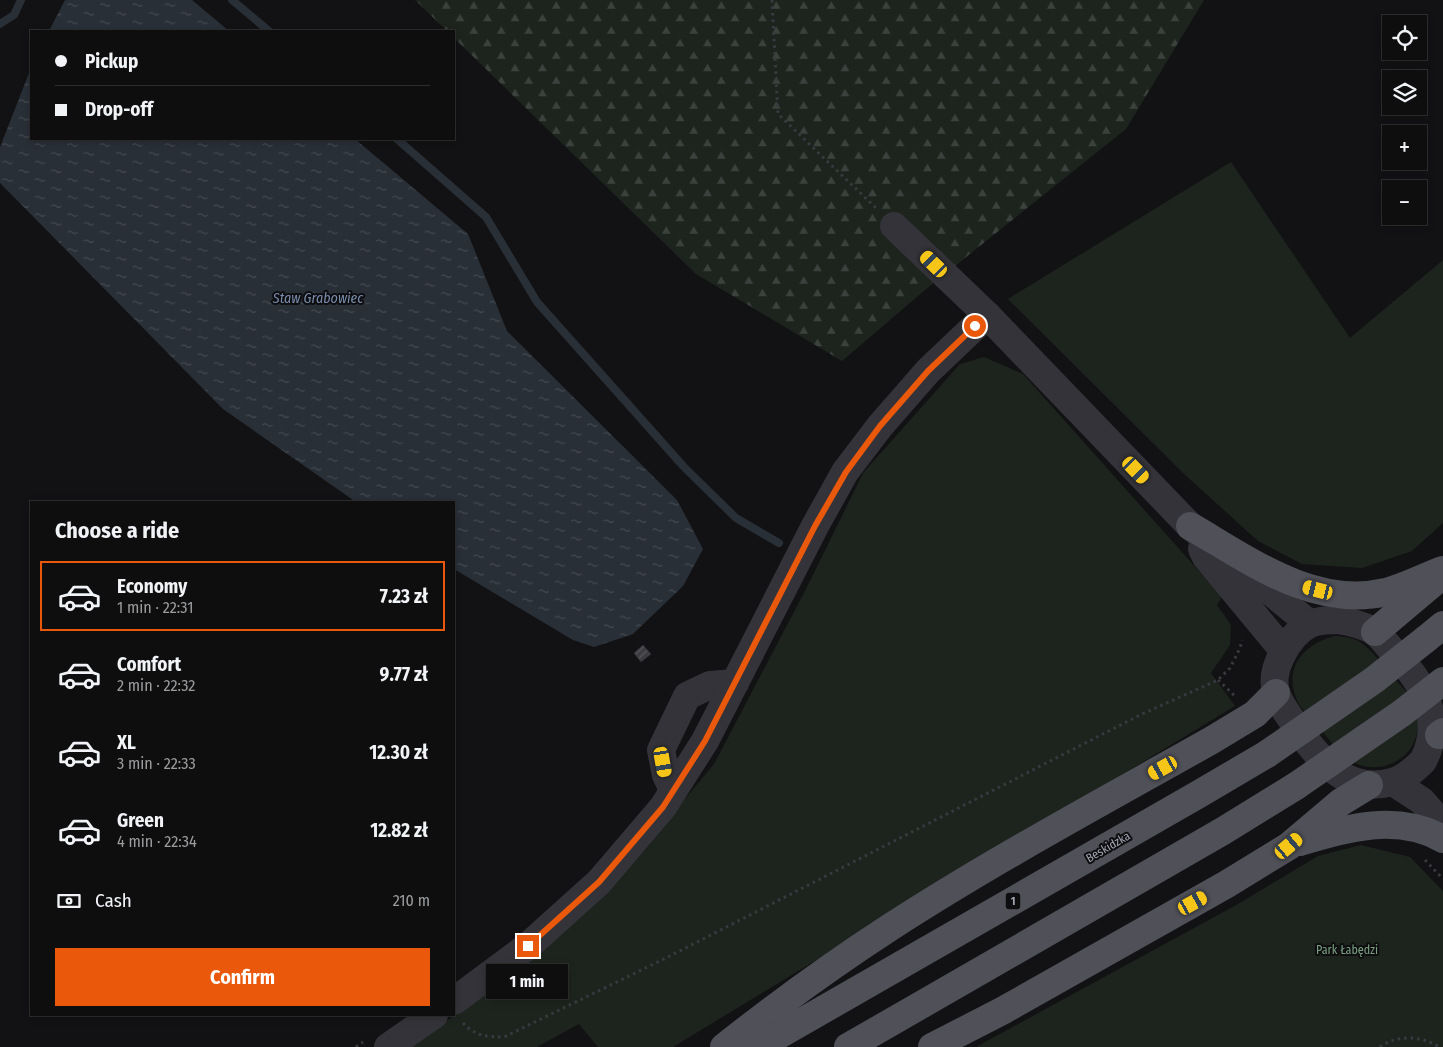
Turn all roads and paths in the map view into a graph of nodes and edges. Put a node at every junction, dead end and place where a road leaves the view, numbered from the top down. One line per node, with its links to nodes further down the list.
1 (772, 0): 2 (path)
2 (894, 226): 3 (street)
3 (987, 315): 4 (street); 13 (street)
4 (1190, 526): 5 (main road); 7 (street); 11 (street)
5 (1443, 570)
6 (1443, 575): 8 (main road)
7 (1310, 624): 8 (street); 11 (street)
8 (1375, 632): 15 (street)
9 (1434, 632): 28 (main road, Beskidzka / 1, bridge)
10 (1243, 634): 25 (path)
11 (1283, 650): 14 (street)
12 (1443, 680): 29 (main road, bridge)
13 (735, 683): 17 (street); 17 (street)
14 (1276, 693): 16 (street); 27 (main road)
15 (1440, 743): 16 (street)
16 (1381, 783): 18 (street); 20 (main road)
17 (673, 790): 23 (street)
18 (1443, 825)
19 (1443, 839): 20 (main road)
20 (1289, 846): 30 (main road)
21 (1421, 856): 22 (path)
22 (1443, 879)
23 (455, 1007)
24 (442, 1016): 26 (street)
25 (454, 1016)
26 (388, 1047)
27 (724, 1047)
28 (758, 1047)
29 (848, 1047)
30 (932, 1047)
31 (1380, 1047): 32 (path)
32 (1439, 1047)

